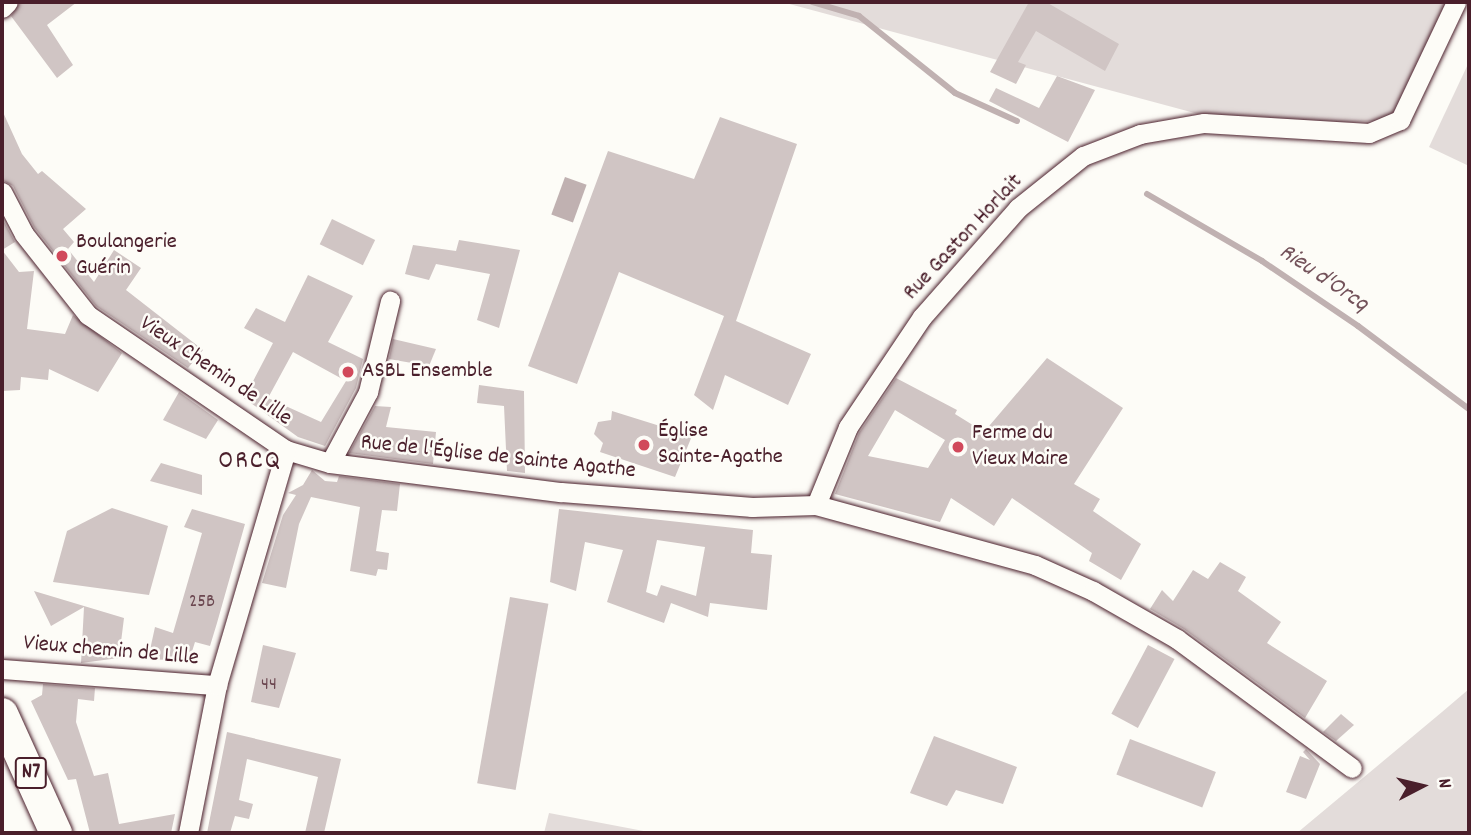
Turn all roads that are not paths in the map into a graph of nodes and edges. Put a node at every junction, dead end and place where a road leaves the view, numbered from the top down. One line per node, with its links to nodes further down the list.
1 (8, 2): 3 (street)
2 (1456, 2): 8 (street, Rue Gaston Horlait)
3 (2, 8)
4 (2, 191): 6 (street, Vieux Chemin de Lille)
5 (390, 301): 7 (street)
6 (286, 450): 7 (street, Rue de l'Église de Sainte Agathe); 10 (street, Vieux Chemin de Lille)
7 (330, 463): 8 (street, Rue de l'Église de Sainte Agathe)
8 (816, 505): 12 (street, Rue de l'Église de Sainte Agathe)
9 (2, 668): 10 (street, Vieux chemin de Lille)
10 (216, 685): 14 (street, Vieux Chemin de Lille)
11 (2, 714): 13 (main road, N7)
12 (1352, 768)
13 (56, 833)
14 (188, 833)

